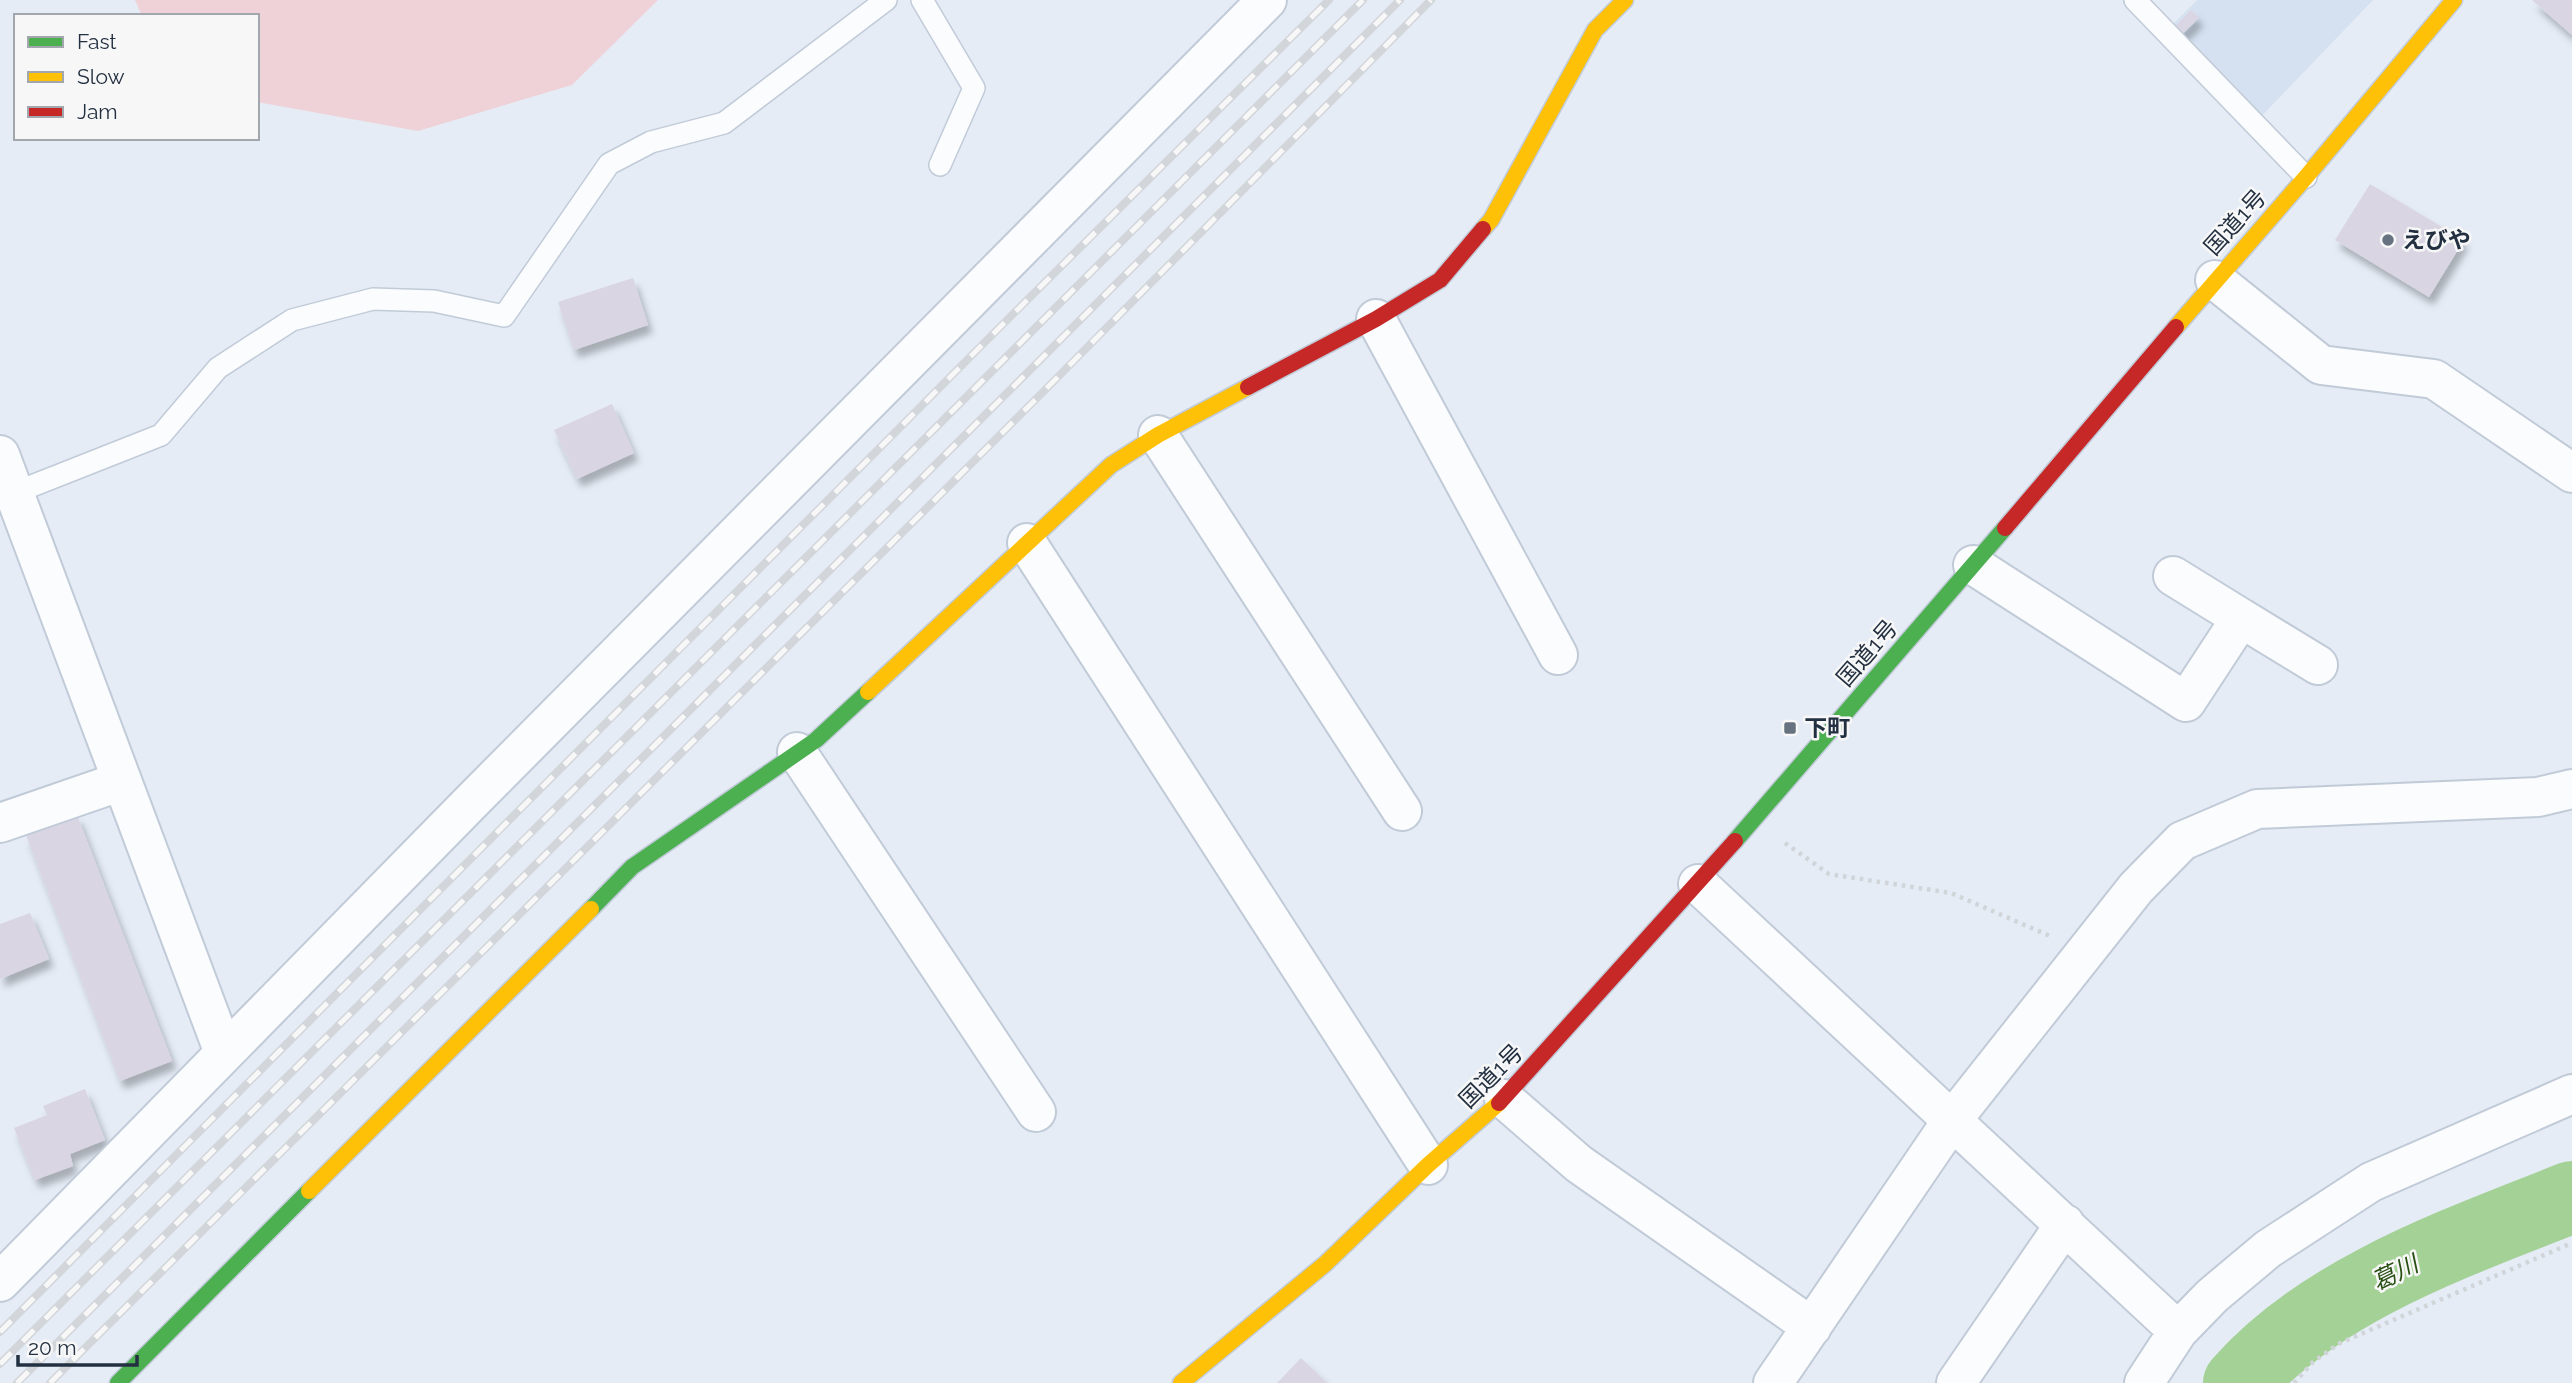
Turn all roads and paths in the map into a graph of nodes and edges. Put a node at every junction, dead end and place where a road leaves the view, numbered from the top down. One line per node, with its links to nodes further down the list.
1 (886, 0): 14 (lane)
2 (922, 0): 7 (lane)
3 (1268, 0): 29 (street)
4 (1625, 0): 10 (main road)
5 (2135, 0): 8 (lane)
6 (2454, 0): 8 (main road, 国道1号)
7 (940, 165)
8 (2306, 177): 9 (main road, 国道1号)
9 (2215, 280): 13 (street); 16 (main road, 国道1号)
10 (1376, 319): 11 (main road); 19 (street)
11 (1158, 435): 15 (main road); 24 (street)
12 (0, 455): 14 (street)
13 (2572, 473)
14 (14, 493): 22 (street)
15 (1027, 542): 21 (main road); 34 (street)
16 (1973, 565): 18 (street); 25 (main road, 国道1号)
17 (2174, 576): 18 (street)
18 (2241, 618): 20 (street)
19 (1558, 655)
20 (2318, 664)
21 (797, 752): 32 (street); 40 (main road)
22 (122, 781): 26 (street); 29 (street)
23 (2572, 789): 28 (street)
24 (1402, 811)
25 (1754, 820): 27 (main road, 国道1号); 28 (path)
26 (0, 823)
27 (1698, 884): 31 (main road, 国道1号); 33 (street)
28 (2084, 955): 33 (street)
29 (224, 1053): 37 (street)
30 (2572, 1094): 39 (street)
31 (1504, 1099): 34 (main road, 国道1号); 38 (street)
32 (1036, 1112)
33 (1953, 1119): 35 (street); 38 (street)
34 (1428, 1165): 43 (main road, 国道1号)
35 (2065, 1224): 39 (street); 45 (street)
36 (2572, 1243): 47 (path)
37 (0, 1282)
38 (1812, 1327): 44 (street)
39 (2178, 1331): 46 (street)
40 (137, 1364): 41 (main road); 42 (lane)
41 (118, 1383)
42 (150, 1383)
43 (1181, 1383)
44 (1773, 1383)
45 (1956, 1383)
46 (2144, 1383)
47 (2294, 1383)

